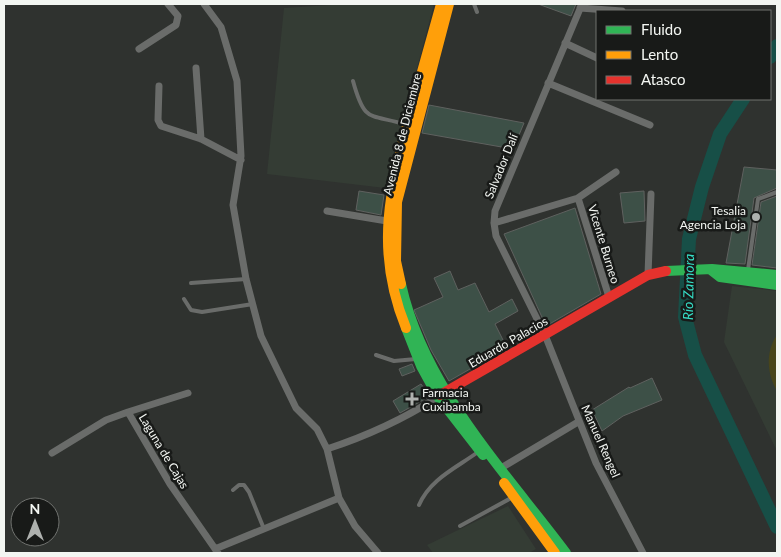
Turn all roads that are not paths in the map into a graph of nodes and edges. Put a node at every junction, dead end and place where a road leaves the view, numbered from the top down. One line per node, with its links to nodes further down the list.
1 (168, 4): 10 (street)
2 (204, 4): 19 (street)
3 (441, 4): 17 (main road, Avenida 8 de Diciembre)
4 (449, 4): 17 (main road, Avenida 8 de Diciembre)
5 (474, 4): 8 (lane)
6 (581, 6): 7 (street); 9 (street, Salvador Dalí)
7 (614, 10)
8 (477, 12)
9 (565, 43): 11 (street); 14 (street, Salvador Dalí)
10 (138, 50)
11 (596, 58)
12 (196, 68): 18 (street)
13 (353, 81): 17 (lane)
14 (548, 83): 16 (street); 26 (street, Salvador Dalí)
15 (159, 86): 18 (street)
16 (650, 125)
17 (412, 126): 25 (main road, Avenida 8 de Diciembre); 39 (main road, Avenida 8 de Diciembre)
18 (201, 139): 19 (street)
19 (241, 160): 31 (street)
20 (616, 172): 23 (street)
21 (777, 192): 28 (lane)
22 (651, 194): 29 (street)
23 (578, 198): 26 (street); 34 (street, Vicente Burneo)
24 (326, 210): 25 (street)
25 (387, 221): 39 (main road, Avenida 8 de Diciembre)
26 (494, 223): 37 (street)
27 (708, 270): 28 (main road, Eduardo Palacios); 29 (main road, Eduardo Palacios); 33 (main road)
28 (748, 272): 30 (main road, Eduardo Palacios)
29 (648, 275): 34 (main road, Eduardo Palacios)
30 (777, 275)
31 (246, 280): 32 (lane); 36 (street)
32 (191, 283)
33 (777, 285)
34 (609, 298): 37 (main road, Eduardo Palacios)
35 (184, 300): 36 (lane)
36 (253, 304): 44 (street)
37 (545, 336): 41 (main road, Eduardo Palacios); 43 (street, Manuel Rengel)
38 (376, 355): 39 (lane)
39 (422, 358): 41 (main road, Avenida 8 de Diciembre)
40 (188, 393): 42 (street, Laguna de Cajas)
41 (442, 394): 44 (street, Eduardo Palacios); 45 (main road, Avenida 8 de Diciembre); 47 (main road, Avenida 8 de Diciembre)
42 (128, 412): 46 (street); 54 (street, Laguna de Cajas)
43 (578, 422): 47 (street); 57 (street, Manuel Rengel)
44 (327, 449): 50 (street)
45 (480, 451): 49 (main road, Avenida 8 de Diciembre); 51 (lane)
46 (52, 453)
47 (501, 468): 49 (main road, Avenida 8 de Diciembre)
48 (233, 490): 53 (lane)
49 (517, 495): 52 (lane); 55 (main road, Avenida 8 de Diciembre)
50 (339, 498): 53 (street); 56 (street)
51 (418, 505)
52 (460, 526)
53 (264, 529): 54 (street)
54 (216, 551)
55 (556, 551)
56 (378, 553)
57 (643, 553)

